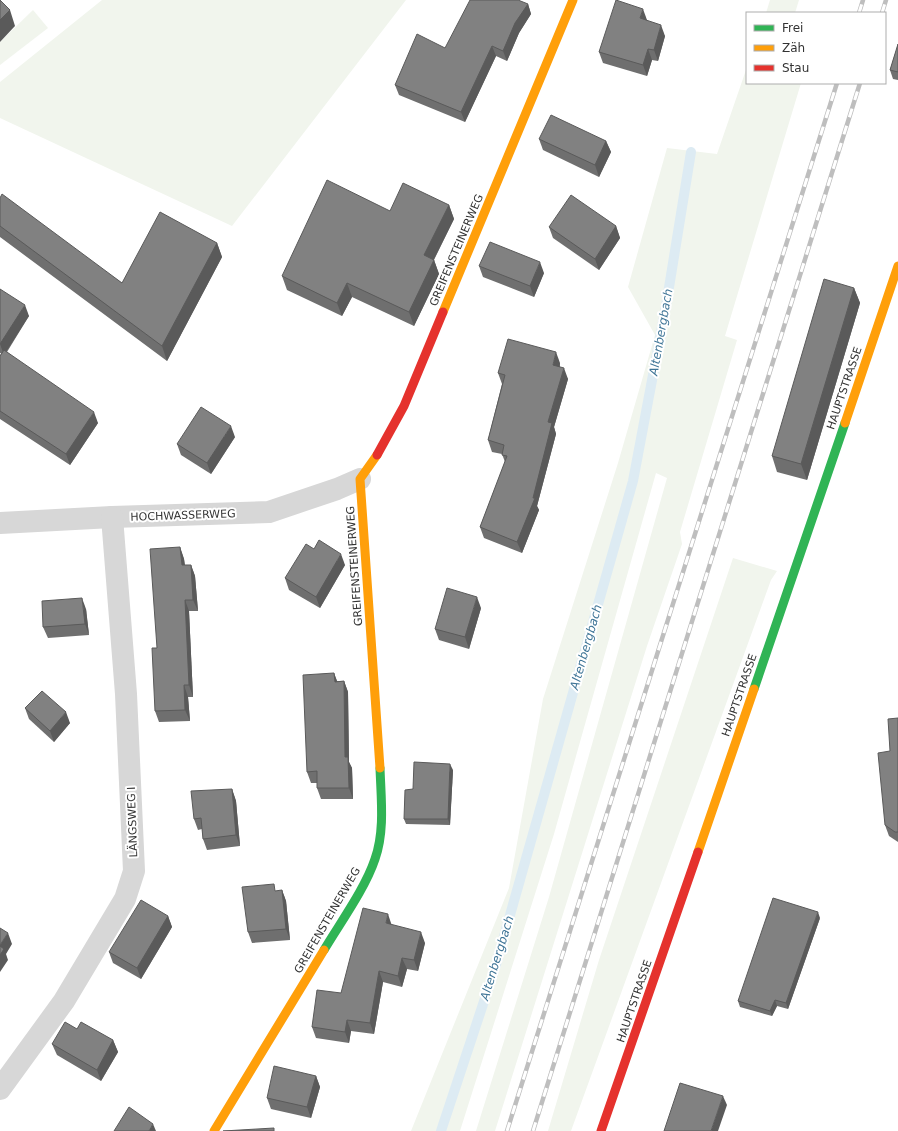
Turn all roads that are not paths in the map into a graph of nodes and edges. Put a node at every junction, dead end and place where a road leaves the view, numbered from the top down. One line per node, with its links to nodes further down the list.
1 (573, 0): 3 (street, GREIFENSTEINERWEG)
2 (898, 266): 8 (street, HAUPTSTRASSE)
3 (360, 479): 4 (street, HOCHWASSERWEG); 7 (street, GREIFENSTEINERWEG)
4 (112, 517): 5 (street, HOCHWASSERWEG); 6 (street, LÄNGSWEG I)
5 (0, 523)
6 (0, 1089)
7 (214, 1131)
8 (601, 1131)

